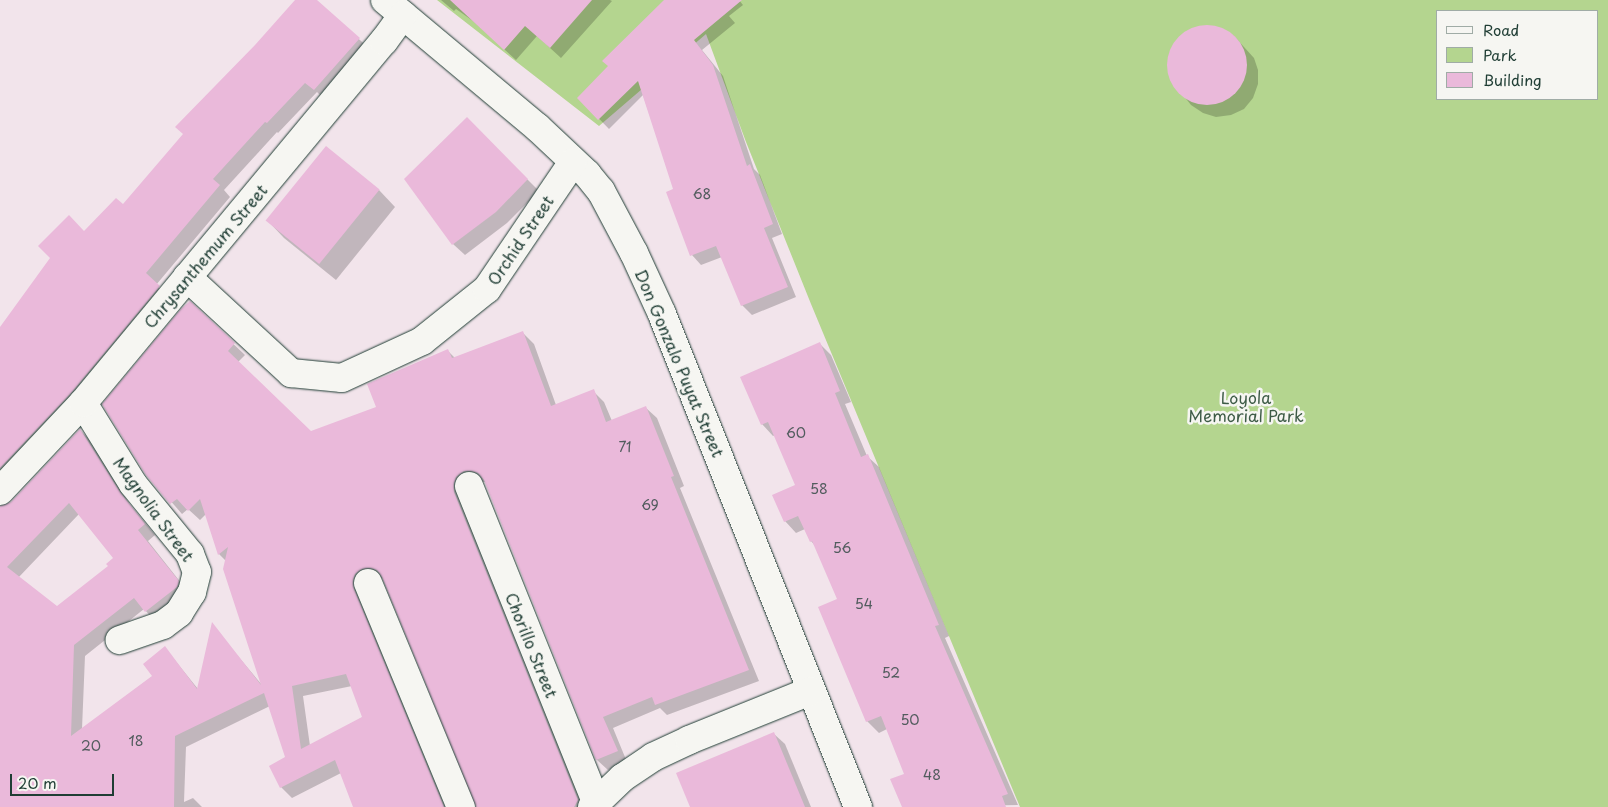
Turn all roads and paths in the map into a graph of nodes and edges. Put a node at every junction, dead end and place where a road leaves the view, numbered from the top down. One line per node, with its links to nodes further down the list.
1 (394, 7): 2 (street, Don Gonzalo Puyat Street); 3 (street, Chrysanthemum Street)
2 (573, 162): 3 (street, Orchid Street); 9 (street, Don Gonzalo Puyat Street)
3 (187, 277): 4 (street, Chrysanthemum Street)
4 (83, 403): 6 (street, Chrysanthemum Street); 8 (street, Magnolia Street)
5 (469, 486): 10 (street, Chorillo Street)
6 (0, 490)
7 (368, 583): 11 (street)
8 (120, 640)
9 (810, 691): 10 (street); 12 (street, Don Gonzalo Puyat Street)
10 (594, 805)
11 (461, 807)
12 (858, 807)

